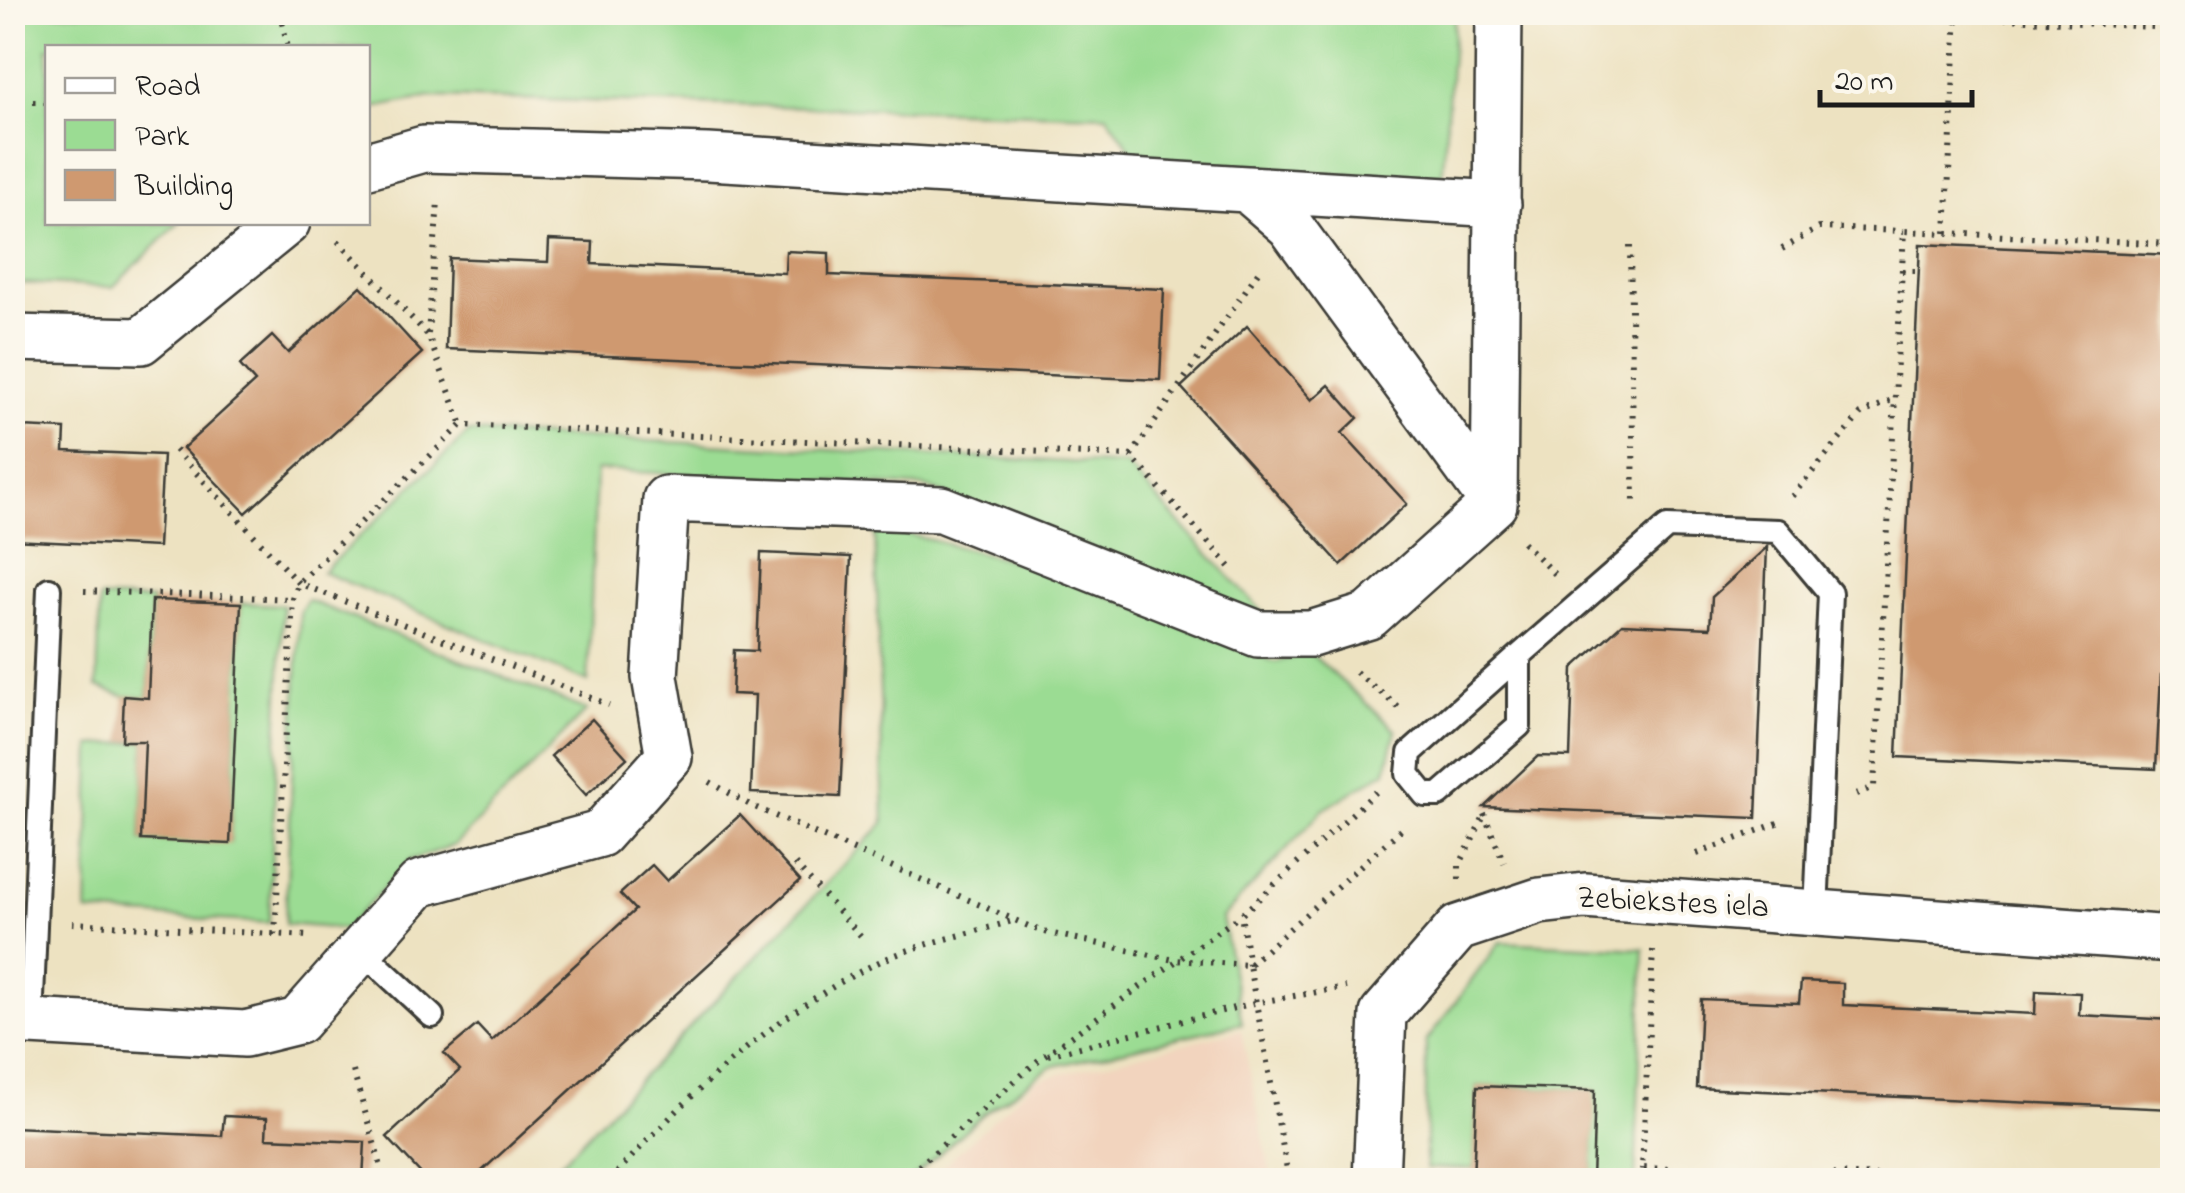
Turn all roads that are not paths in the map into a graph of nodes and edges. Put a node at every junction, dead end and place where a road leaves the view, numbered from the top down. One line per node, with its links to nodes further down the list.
1 (1499, 12): 4 (street)
2 (370, 164): 3 (street)
3 (1247, 190): 4 (street); 7 (street)
4 (1498, 204): 7 (street)
5 (284, 225): 6 (street)
6 (12, 338)
7 (1492, 506): 12 (street)
8 (49, 590): 14 (lane)
9 (1519, 656): 9 (lane); 10 (lane)
10 (1816, 912): 11 (street, Zebiekstes iela); 15 (street, Zebiekstes iela)
11 (2172, 939)
12 (362, 951): 13 (lane); 14 (street)
13 (432, 1016)
14 (22, 1022)
15 (1376, 1180)

